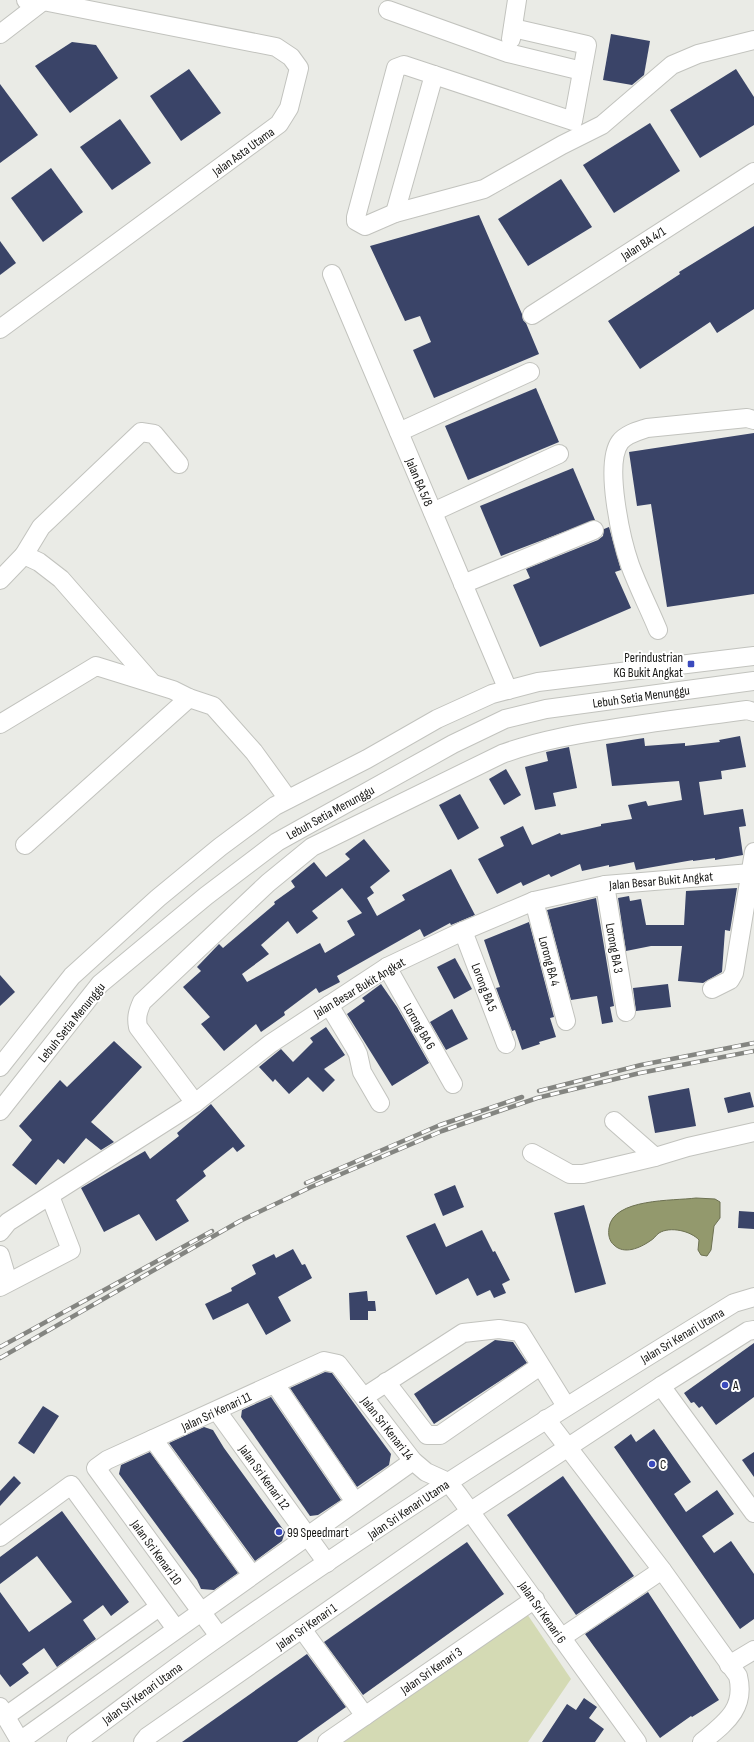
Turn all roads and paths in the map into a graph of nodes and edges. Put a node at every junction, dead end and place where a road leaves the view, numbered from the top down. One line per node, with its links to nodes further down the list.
1 (517, 0): 4 (street)
2 (35, 1): 5 (street, Jalan Asta Utama); 16 (street, Jalan Asta Utama)
3 (388, 10): 7 (street)
4 (513, 28): 7 (street); 8 (street)
5 (0, 34)
6 (754, 40): 11 (street)
7 (508, 53): 8 (street)
8 (582, 71): 10 (street)
9 (434, 75): 10 (street); 13 (street); 13 (street)
10 (573, 121): 11 (street)
11 (565, 143): 13 (street)
12 (754, 172): 15 (street, Jalan BA 4/1)
13 (395, 213)
14 (332, 274): 19 (street, Jalan BA 5/8)
15 (532, 315)
16 (0, 330)
17 (530, 372): 19 (street)
18 (754, 420): 27 (street)
19 (399, 432): 22 (street, Jalan BA 5/8)
20 (559, 454): 22 (street)
21 (179, 464): 24 (street)
22 (433, 512): 26 (street, Jalan BA 5/8)
23 (594, 530): 26 (street)
24 (24, 555): 25 (street); 30 (street)
25 (0, 580)
26 (463, 584): 31 (street, Jalan BA 5/8)
27 (658, 630)
28 (754, 656): 31 (street, Lebuh Setia Menunggu)
29 (754, 681): 32 (street, Lebuh Setia Menunggu)
30 (152, 684): 33 (street); 36 (street)
31 (508, 690): 37 (street, Lebuh Setia Menunggu)
32 (672, 692): 35 (street); 54 (street, Lebuh Setia Menunggu)
33 (189, 698): 37 (street); 38 (street)
34 (754, 712): 35 (street)
35 (676, 719): 52 (street)
36 (0, 724)
37 (288, 799): 50 (street, Lebuh Setia Menunggu)
38 (25, 845)
39 (754, 852): 40 (street)
40 (753, 873): 41 (street, Jalan Besar Bukit Angkat); 45 (street)
41 (605, 885): 42 (street, Jalan Besar Bukit Angkat); 47 (street, Lorong BA 3)
42 (534, 901): 43 (street, Jalan Besar Bukit Angkat); 48 (street, Lorong BA 4)
43 (463, 931): 44 (street, Jalan Besar Bukit Angkat); 49 (street, Lorong BA 5)
44 (387, 967): 46 (street, Jalan Besar Bukit Angkat); 51 (street, Lorong BA 6)
45 (712, 989)
46 (329, 1004): 52 (street, Jalan Besar Bukit Angkat); 53 (street)
47 (626, 1012)
48 (566, 1021)
49 (506, 1044)
50 (0, 1067)
51 (453, 1084)
52 (195, 1103): 59 (street, Jalan Besar Bukit Angkat)
53 (380, 1103)
54 (0, 1111)
55 (614, 1121): 58 (street)
56 (754, 1132): 58 (street)
57 (532, 1153): 58 (street)
58 (655, 1157)
59 (50, 1196): 60 (street, Jalan Besar Bukit Angkat); 62 (street)
60 (0, 1232)
61 (0, 1256): 62 (street)
62 (4, 1285)
63 (754, 1297): 71 (street, Jalan Sri Kenari Utama)
64 (754, 1330): 69 (street, Jalan Sri Kenari 1)
65 (338, 1364): 68 (street, Jalan Sri Kenari 11); 70 (street, Jalan Sri Kenari 14)
66 (540, 1366): 67 (street); 67 (street); 71 (street)
67 (386, 1382): 70 (street)
68 (275, 1384): 72 (street, Jalan Sri Kenari 11); 79 (street)
69 (661, 1386): 75 (street, Jalan Sri Kenari 1); 81 (street)
70 (364, 1397): 76 (street, Jalan Sri Kenari 14)
71 (566, 1406): 73 (street, Jalan Sri Kenari Utama)
72 (217, 1411): 74 (street, Jalan Sri Kenari 11); 82 (street, Jalan Sri Kenari 12)
73 (546, 1419): 75 (street); 78 (street, Jalan Sri Kenari Utama)
74 (153, 1440): 77 (street, Jalan Sri Kenari 11); 86 (street)
75 (568, 1447): 80 (street, Jalan Sri Kenari 1); 85 (street)
76 (413, 1460): 78 (street, Jalan Sri Kenari 14); 79 (street)
77 (96, 1468): 89 (street, Jalan Sri Kenari 10)
78 (448, 1482): 80 (street, Jalan Sri Kenari 6); 84 (street, Jalan Sri Kenari Utama)
79 (355, 1502): 82 (street)
80 (471, 1511): 87 (street, Jalan Sri Kenari 6); 90 (street, Jalan Sri Kenari 1)
81 (754, 1513)
82 (307, 1536): 84 (street, Jalan Sri Kenari 12); 86 (street)
83 (0, 1537): 88 (street)
84 (327, 1563): 92 (street, Jalan Sri Kenari Utama)
85 (662, 1570): 93 (street); 95 (street)
86 (252, 1575): 89 (street)
87 (535, 1599): 93 (street, Jalan Sri Kenari 6); 99 (street, Jalan Sri Kenari 3)
88 (159, 1607): 91 (street); 96 (street)
89 (201, 1611): 91 (street); 92 (street, Jalan Sri Kenari 10)
90 (302, 1629): 99 (street); 101 (street, Jalan Sri Kenari 1)
91 (176, 1630): 97 (street)
92 (219, 1636): 100 (street, Jalan Sri Kenari Utama)
93 (561, 1638): 103 (street, Jalan Sri Kenari 6)
94 (754, 1650): 95 (street)
95 (729, 1665): 104 (street)
96 (74, 1668): 97 (street); 98 (street)
97 (91, 1691): 98 (street)
98 (3, 1712)
99 (365, 1716): 102 (street, Jalan Sri Kenari 3)
100 (76, 1742)
101 (143, 1742)
102 (327, 1742)
103 (637, 1742)
104 (702, 1742)

